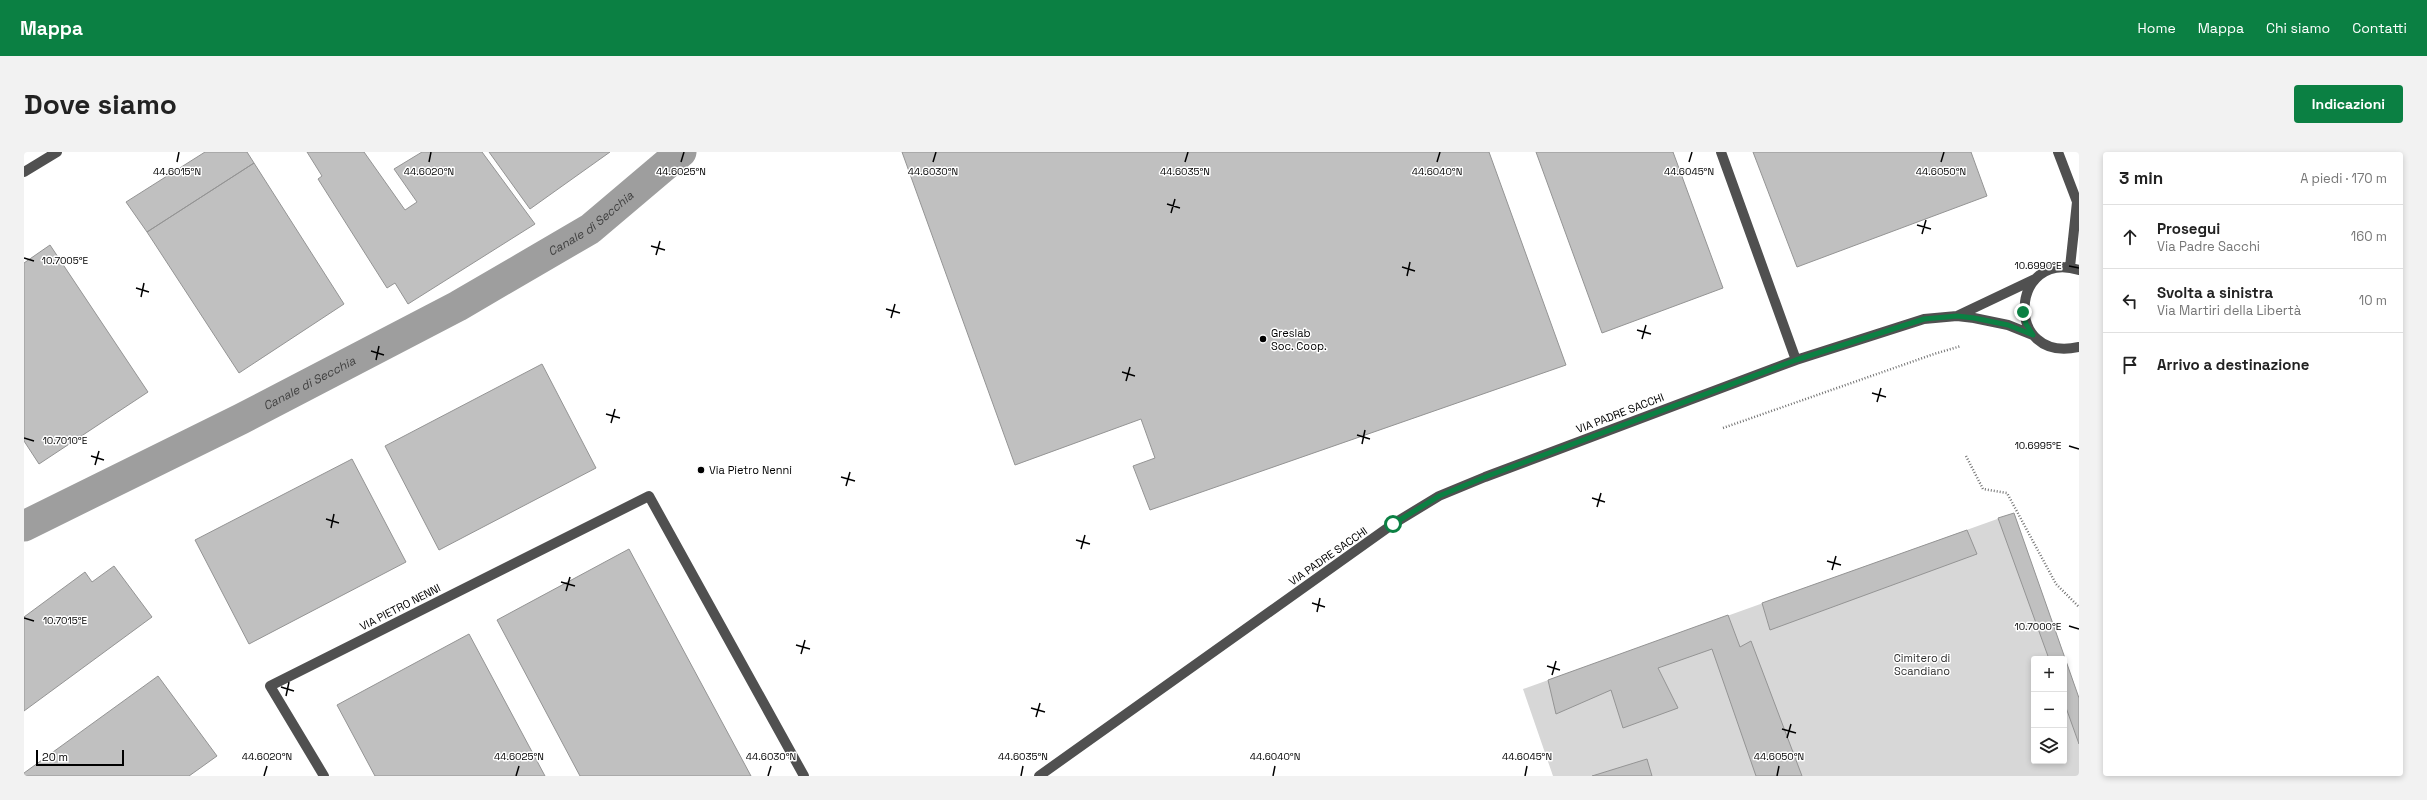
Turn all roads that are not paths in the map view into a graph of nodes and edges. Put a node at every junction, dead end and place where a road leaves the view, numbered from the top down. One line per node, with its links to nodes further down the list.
1 (57, 152): 4 (street)
2 (1721, 152): 13 (street)
3 (2058, 152): 5 (street)
4 (24, 172)
5 (2078, 204): 6 (street)
6 (2074, 269): 7 (street, VIA PADRE SACCHI)
7 (2036, 278): 8 (street, VIA PADRE SACCHI); 9 (street)
8 (1957, 316): 9 (street, VIA PADRE SACCHI); 13 (street, VIA PADRE SACCHI)
9 (2033, 335): 11 (street, VIA PADRE SACCHI)
10 (2079, 347): 11 (street)
11 (2067, 349): 12 (street)
12 (2079, 354)
13 (1796, 360): 16 (street, VIA PADRE SACCHI)
14 (324, 776): 15 (street, VIA PIETRO NENNI)
15 (804, 776)
16 (1039, 776)

